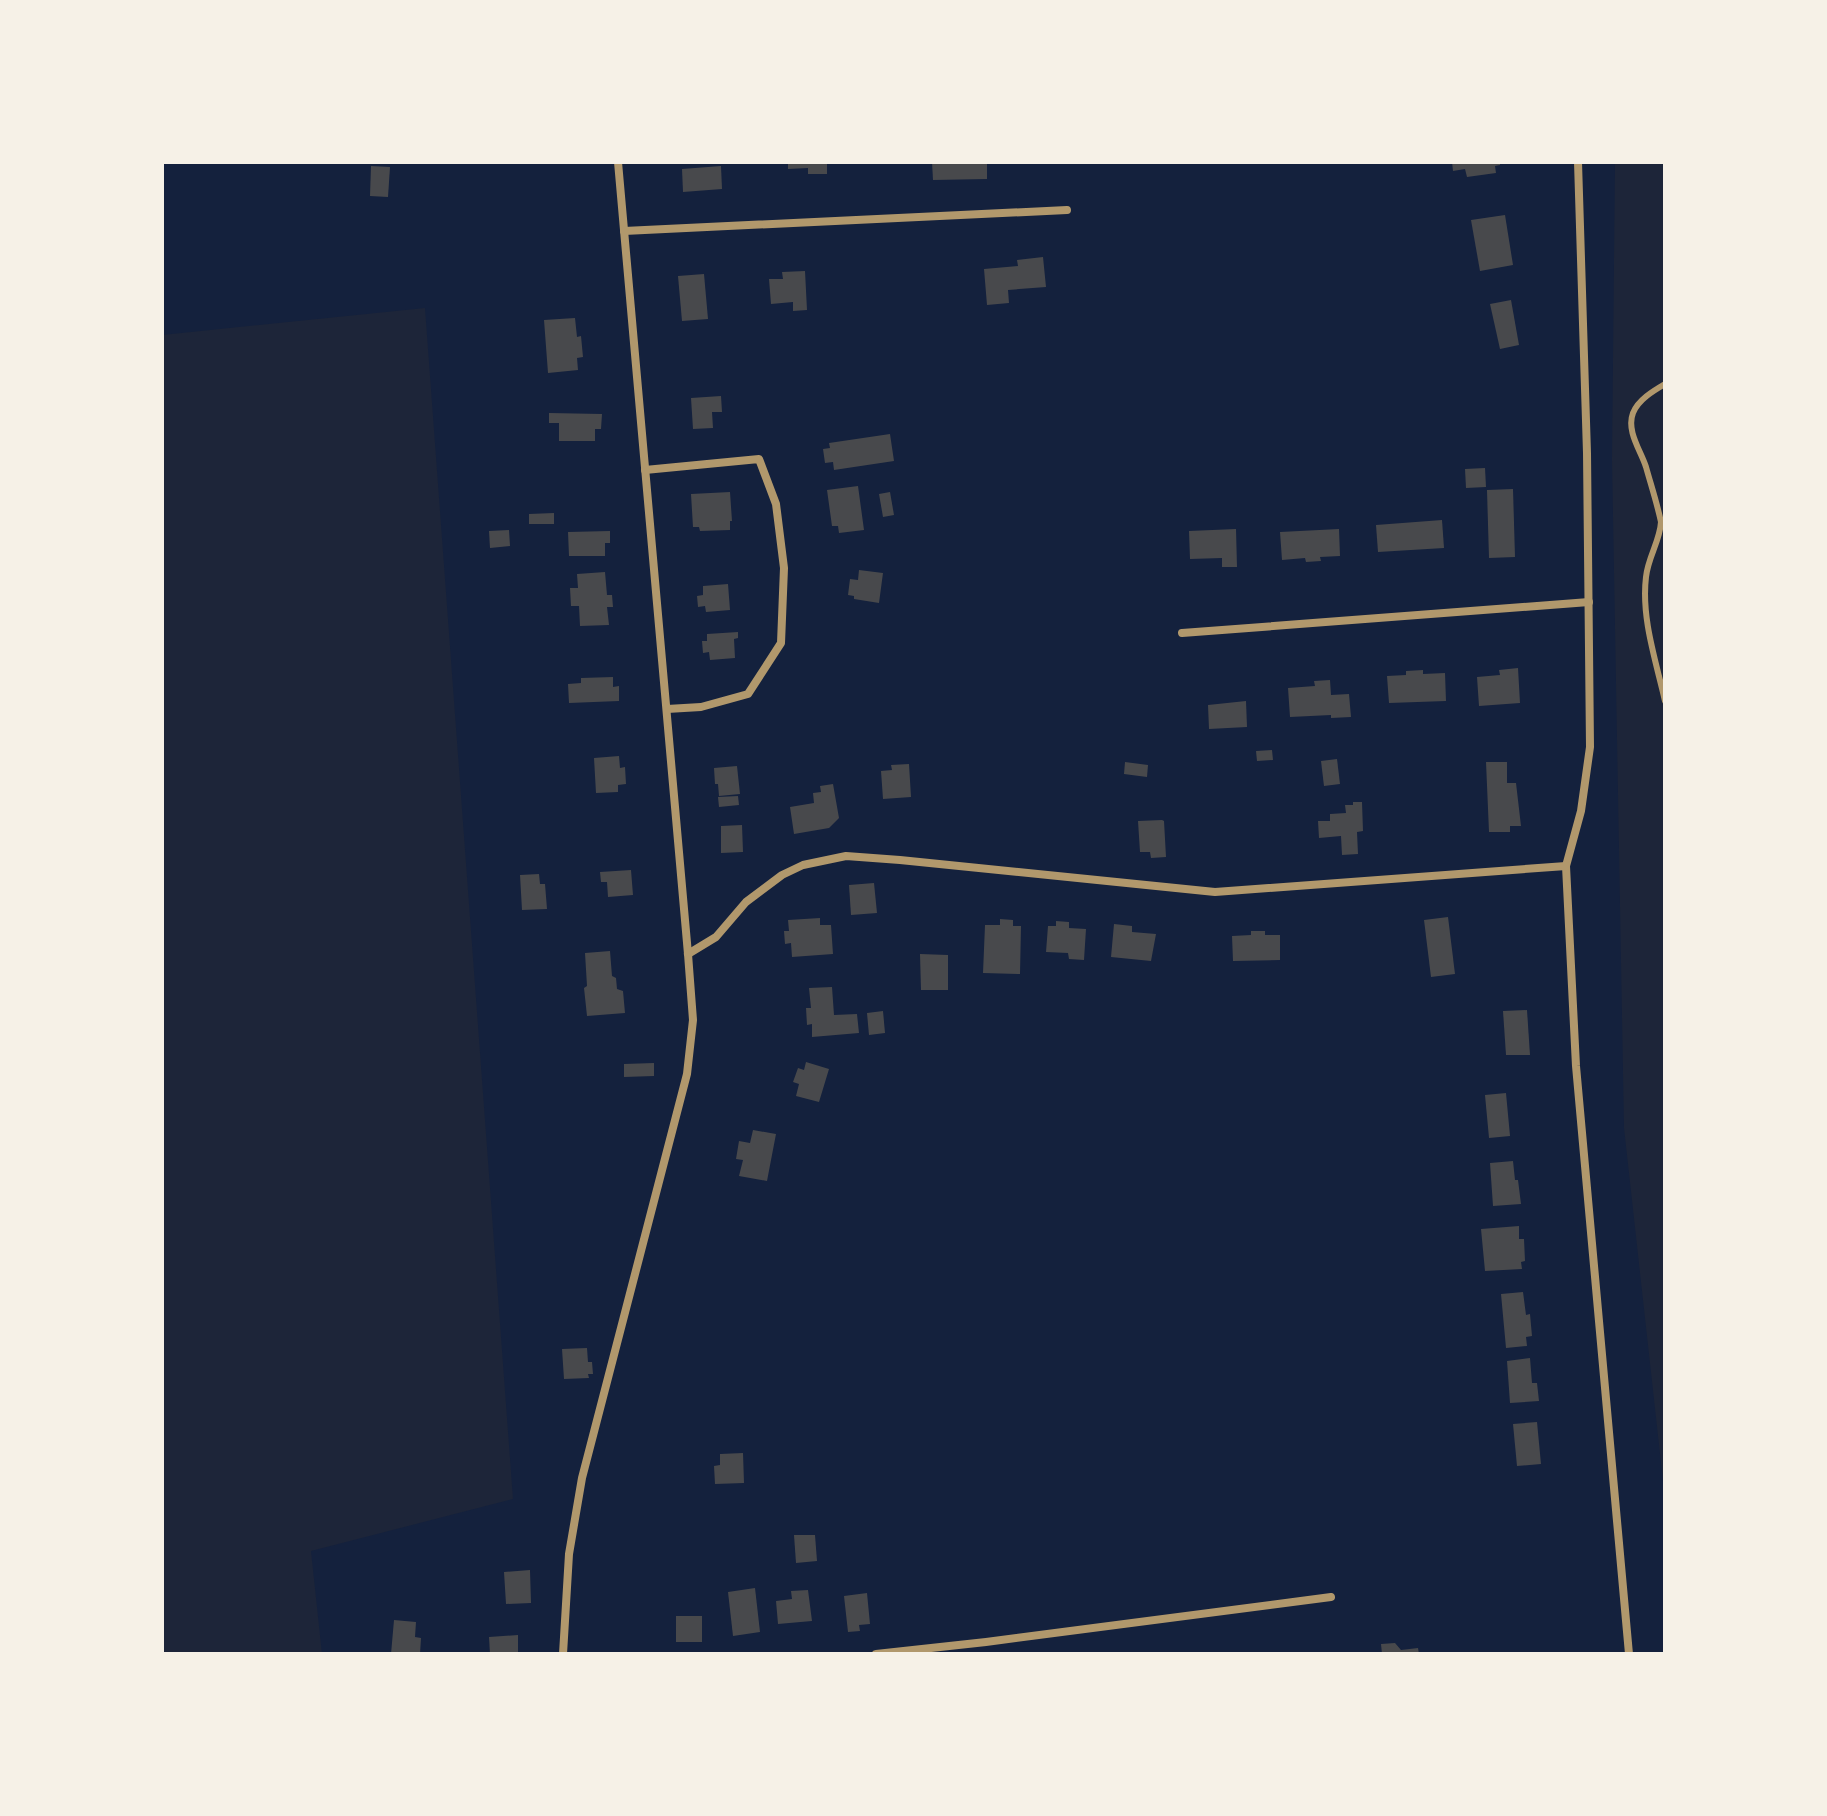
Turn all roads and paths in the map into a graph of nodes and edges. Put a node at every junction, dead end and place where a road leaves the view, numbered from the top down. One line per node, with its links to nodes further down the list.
1 (618, 162): 4 (street)
2 (1578, 162): 7 (street)
3 (1067, 210): 4 (street)
4 (624, 231): 6 (street)
5 (1665, 384): 9 (lane)
6 (645, 470): 10 (street); 10 (street)
7 (1589, 602): 8 (street); 11 (street)
8 (1182, 633)
9 (1665, 701)
10 (667, 709): 12 (street)
11 (1566, 866): 12 (street); 16 (street)
12 (688, 954): 14 (street)
13 (1331, 1597): 15 (street)
14 (563, 1654)
15 (876, 1654)
16 (1629, 1654)

